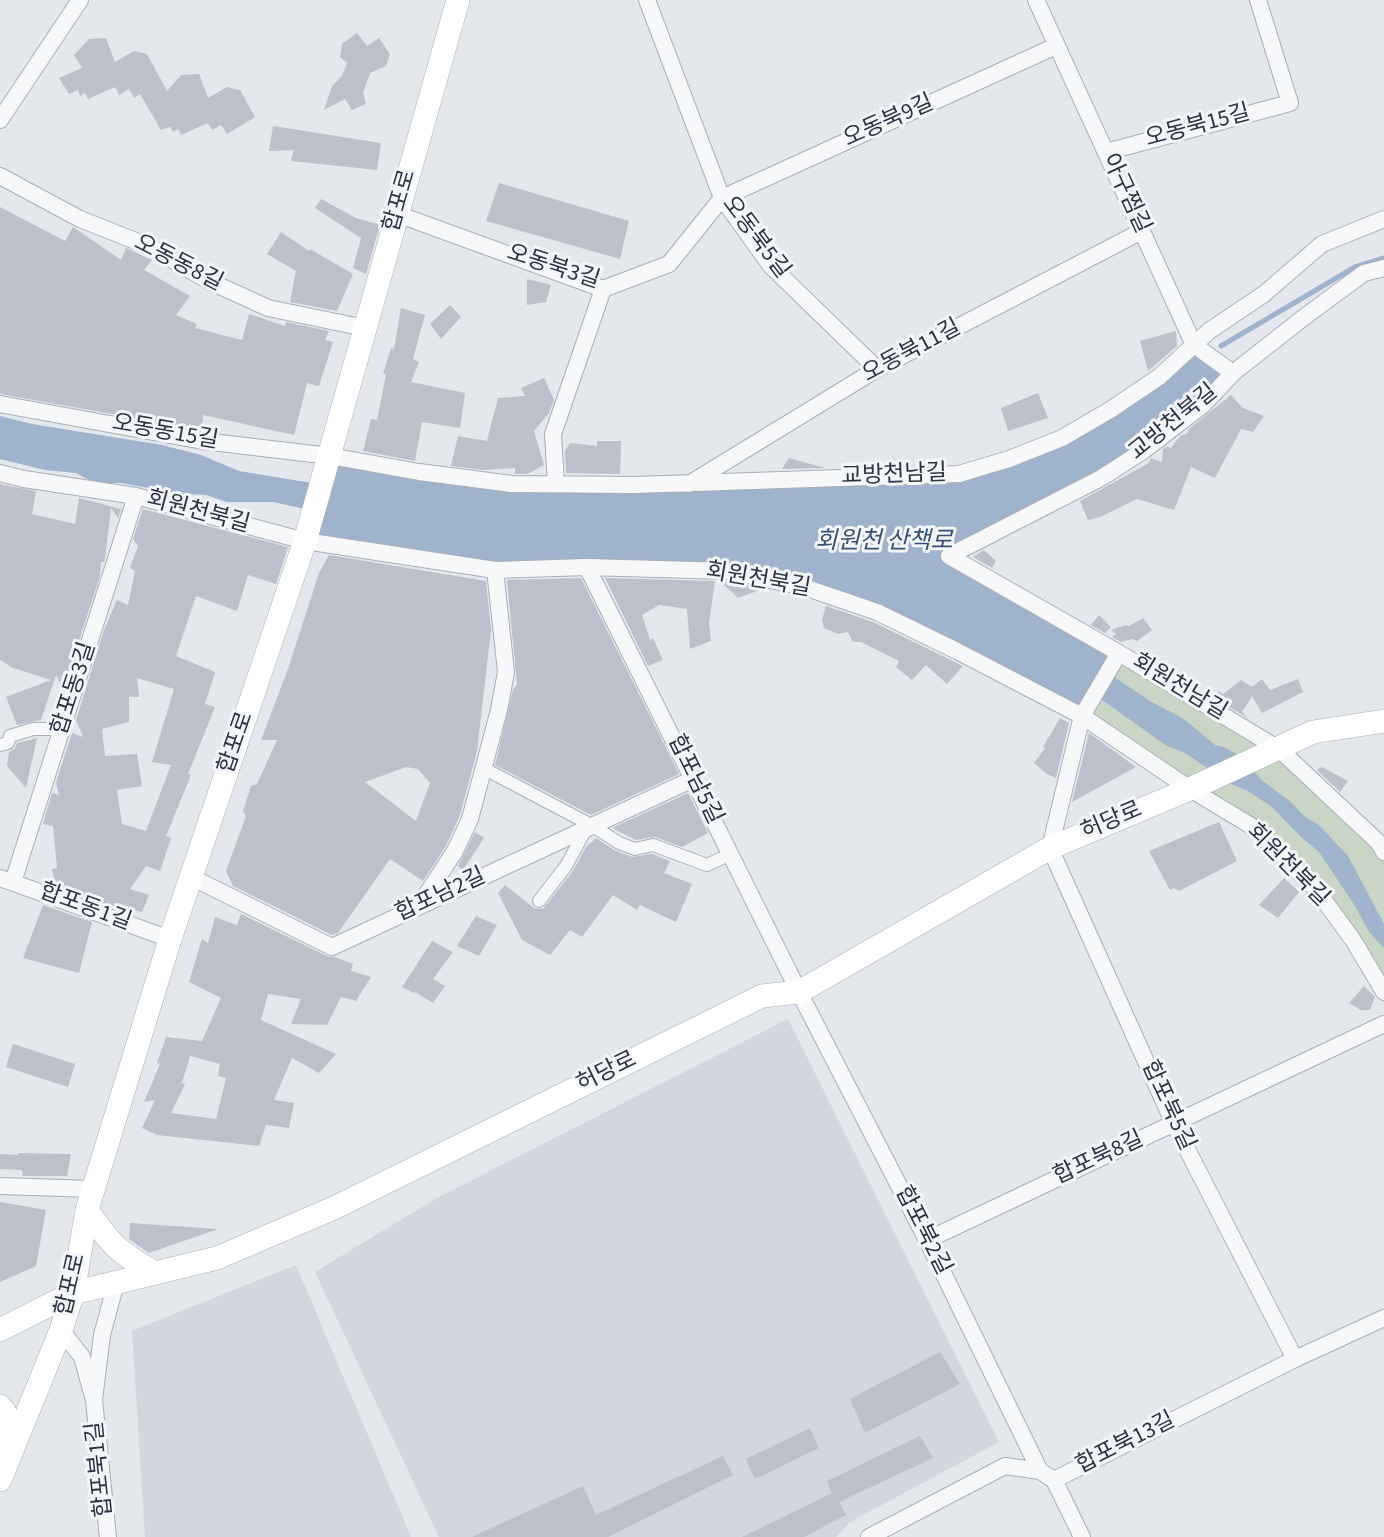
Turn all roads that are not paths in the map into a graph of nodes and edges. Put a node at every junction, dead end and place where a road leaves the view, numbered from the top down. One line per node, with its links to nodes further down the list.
1 (80, 0): 7 (street)
2 (458, 0): 11 (main road, 합포로)
3 (647, 0): 10 (street, 오동북5길)
4 (1036, 0): 6 (street, 아구찜길)
5 (1258, 0): 8 (street, 오동북15길)
6 (1056, 46): 8 (street, 아구찜길); 10 (street, 오동북9길)
7 (0, 120)
8 (1106, 152): 13 (street, 아구찜길)
9 (0, 176): 16 (street, 오동동8길)
10 (722, 198): 15 (street, 오동북3길); 18 (street, 오동북5길)
11 (397, 214): 15 (street, 오동북3길); 16 (main road, 합포로)
12 (1384, 219): 17 (street, 교방천남길)
13 (1142, 231): 17 (street, 아구찜길); 18 (street, 오동북11길)
14 (1384, 268): 19 (street, 교방천북길)
15 (603, 289): 23 (street)
16 (365, 328): 21 (main road, 합포로)
17 (1194, 345): 19 (street, 아구찜길); 24 (street, 교방천남길)
18 (877, 369): 24 (street, 오동북11길)
19 (1233, 373): 27 (street, 교방천북길)
20 (0, 404): 21 (street, 오동동15길)
21 (330, 456): 23 (street, 교방천남길); 26 (main road, 합포로)
22 (0, 473): 25 (street, 회원천북길)
23 (556, 484): 24 (street, 교방천남길)
24 (689, 484)
25 (136, 496): 26 (street, 회원천북길); 33 (street, 합포동3길)
26 (305, 541): 29 (street, 회원천북길); 43 (main road, 합포로)
27 (949, 556): 30 (street, 회원천남길)
28 (587, 567): 29 (street, 회원천북길); 31 (street, 회원천북길); 37 (street, 합포남5길)
29 (495, 570): 36 (street)
30 (1119, 653): 31 (street); 35 (street, 회원천남길)
31 (1082, 716): 38 (street, 회원천북길); 40 (street)
32 (1384, 721): 35 (main road)
33 (62, 729): 34 (street); 44 (street, 합포동3길)
34 (0, 745)
35 (1279, 749): 38 (main road, 허당로); 41 (street, 회원천남길)
36 (483, 768): 39 (street); 46 (street)
37 (693, 779): 39 (street, 합포남2길); 42 (street, 합포남5길)
38 (1195, 787): 40 (main road, 허당로); 49 (street, 회원천북길)
39 (590, 827): 42 (street); 45 (street); 46 (street, 합포남2길)
40 (1050, 848): 48 (main road, 허당로); 51 (street, 합포북5길)
41 (1384, 852)
42 (731, 855): 48 (street, 합포남5길)
43 (191, 877): 46 (street, 합포남2길); 47 (main road, 합포로)
44 (7, 880): 47 (street, 합포동1길)
45 (539, 901)
46 (418, 907)
47 (170, 939): 53 (main road, 합포로)
48 (799, 992): 54 (street, 합포북2길); 55 (main road, 허당로)
49 (1384, 992)
50 (1384, 1024): 51 (street, 합포북8길)
51 (1174, 1124): 54 (street, 합포북8길); 61 (street, 합포북5길)
52 (0, 1186): 53 (street)
53 (90, 1199): 55 (main road); 57 (main road, 합포로)
54 (927, 1240): 65 (street, 합포북2길)
55 (155, 1273): 56 (main road, 허당로)
56 (116, 1283): 57 (main road, 허당로); 62 (street)
57 (73, 1293): 59 (main road, 허당로); 60 (main road, 합포로)
58 (1384, 1318): 61 (street, 합포북13길)
59 (0, 1330)
60 (61, 1330): 62 (street); 64 (main road, 합포로)
61 (1295, 1359): 67 (street, 합포북13길)
62 (94, 1400): 68 (street, 합포북1길)
63 (0, 1406): 64 (main road)
64 (10, 1451): 66 (main road, 합포로)
65 (1040, 1471): 67 (street, 합포북13길); 69 (street, 합포북13길)
66 (0, 1480)
67 (1054, 1480): 70 (street)
68 (108, 1537)
69 (869, 1537)
70 (1082, 1537)

